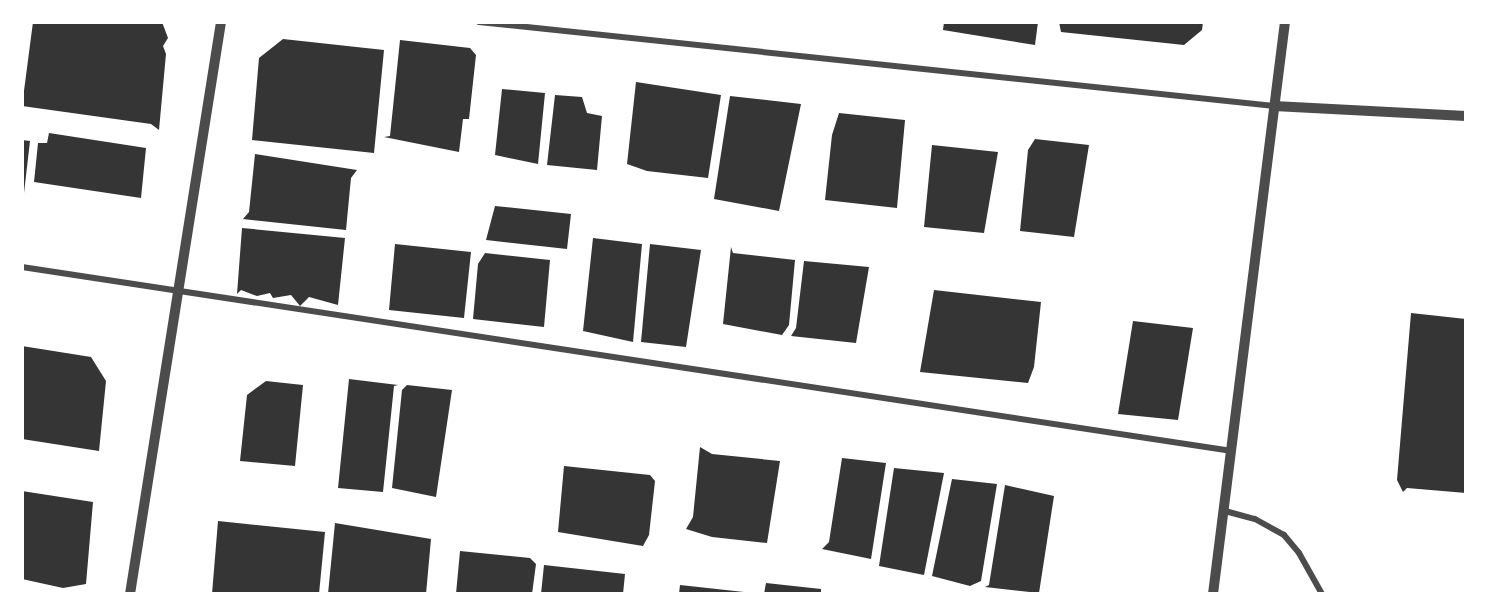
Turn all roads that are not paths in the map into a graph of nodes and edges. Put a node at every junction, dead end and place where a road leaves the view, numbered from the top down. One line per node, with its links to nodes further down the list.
1 (221, 22): 7 (street)
2 (478, 22): 4 (street)
3 (1285, 22): 4 (street)
4 (1274, 106): 5 (street); 8 (street)
5 (1466, 116)
6 (22, 267): 7 (street)
7 (180, 291): 8 (street); 10 (street)
8 (1233, 451): 9 (street)
9 (1225, 511): 11 (street); 12 (street)
10 (130, 594)
11 (1213, 594)
12 (1322, 594)

